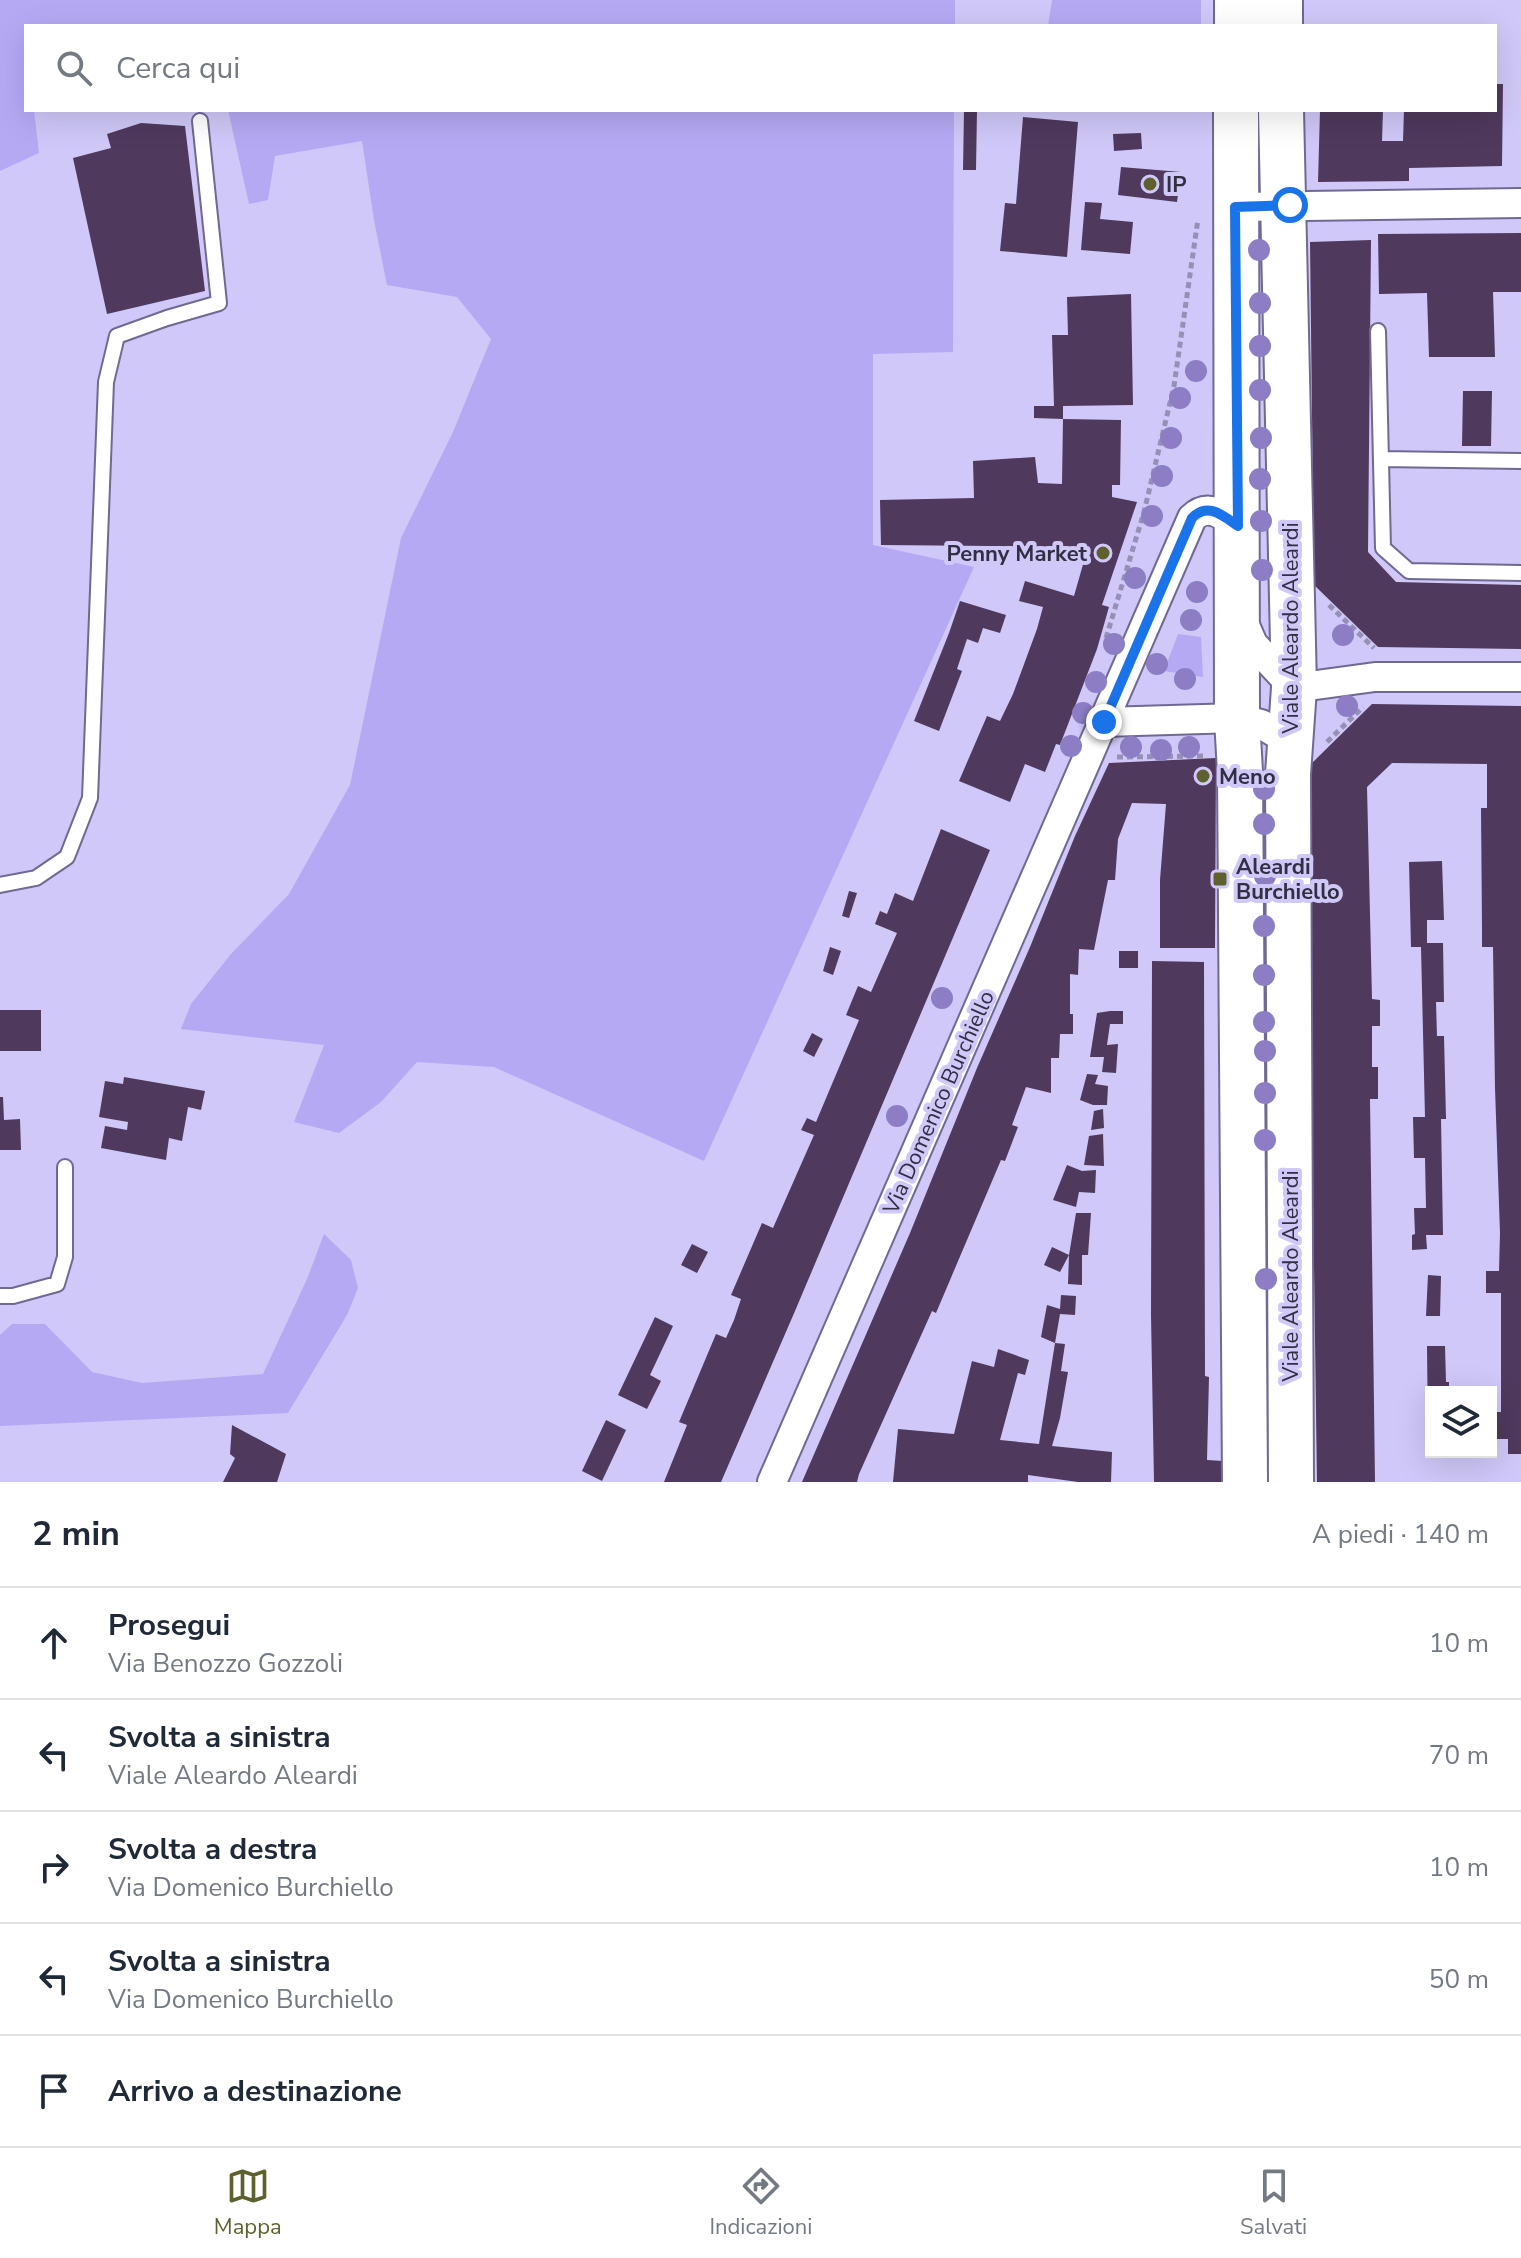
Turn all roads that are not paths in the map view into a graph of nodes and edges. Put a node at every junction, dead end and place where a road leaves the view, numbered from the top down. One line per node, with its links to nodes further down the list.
1 (1237, 0): 3 (main road)
2 (1280, 0): 4 (main road)
3 (1237, 24)
4 (1280, 24)
5 (1236, 112): 9 (main road, Viale Aleardo Aleardi)
6 (1281, 112): 10 (main road, Viale Aleardo Aleardi)
7 (200, 121): 22 (lane)
8 (1521, 203): 10 (street)
9 (1217, 206): 10 (street); 14 (main road, Viale Aleardo Aleardi)
10 (1281, 206): 18 (main road, Viale Aleardo Aleardi)
11 (1378, 331): 12 (lane)
12 (1381, 459): 13 (lane); 15 (lane)
13 (1521, 461)
14 (1238, 526): 16 (main road, Viale Aleardo Aleardi); 19 (street, Via Domenico Burchiello)
15 (1521, 573)
16 (1237, 608): 18 (street); 20 (main road, Viale Aleardo Aleardi)
17 (1521, 677): 18 (street)
18 (1294, 688): 21 (main road, Viale Aleardo Aleardi)
19 (1104, 722): 20 (street); 25 (street, Via Domenico Burchiello)
20 (1227, 737): 21 (street); 26 (main road, Viale Aleardo Aleardi)
21 (1308, 742): 27 (main road, Viale Aleardo Aleardi)
22 (0, 885)
23 (65, 1167): 24 (lane)
24 (0, 1296)
25 (772, 1482)
26 (1245, 1482)
27 (1291, 1482)

